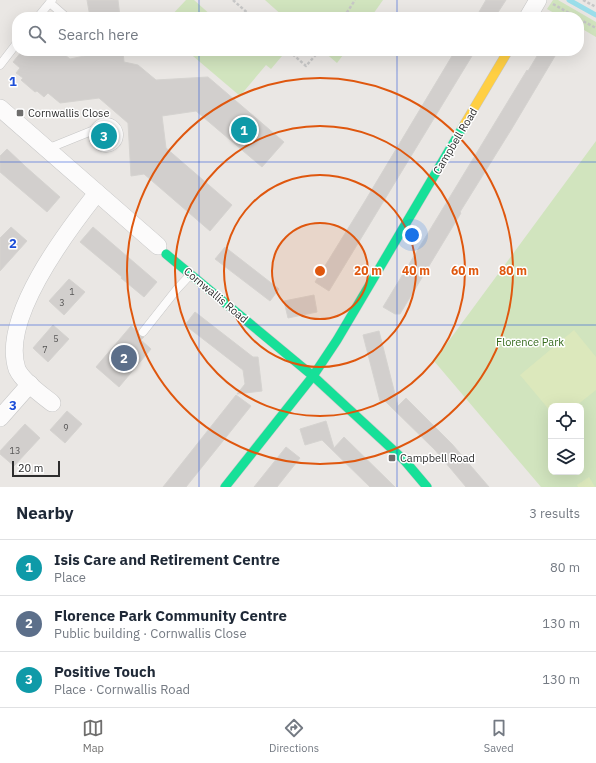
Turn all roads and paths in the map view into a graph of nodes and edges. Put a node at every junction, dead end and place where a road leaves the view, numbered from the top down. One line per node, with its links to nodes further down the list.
1 (233, 0): 9 (path)
2 (356, 0): 10 (path)
3 (583, 0): 6 (path)
4 (51, 1): 7 (lane); 8 (lane)
5 (544, 2): 11 (street); 12 (path)
6 (596, 7)
7 (42, 12)
8 (61, 12)
9 (246, 12)
10 (348, 12)
11 (533, 12)
12 (565, 12)
13 (584, 22): 14 (path)
14 (596, 28)
15 (12, 49): 19 (lane)
16 (295, 56): 17 (path)
17 (315, 56)
18 (505, 56): 27 (street, Campbell Road)
19 (0, 65)
20 (0, 108): 22 (street, Cornwallis Road)
21 (94, 130): 22 (lane)
22 (47, 149): 23 (street, Cornwallis Road)
23 (97, 193): 24 (street, Cornwallis Road); 28 (street)
24 (162, 250): 25 (street, Cornwallis Road)
25 (191, 275): 26 (lane); 27 (street, Cornwallis Road)
26 (143, 332)
27 (313, 376): 31 (street, Campbell Road); 32 (street, Cornwallis Road)
28 (30, 384): 29 (street); 30 (street)
29 (52, 403)
30 (0, 418)
31 (225, 487)
32 (427, 487)

